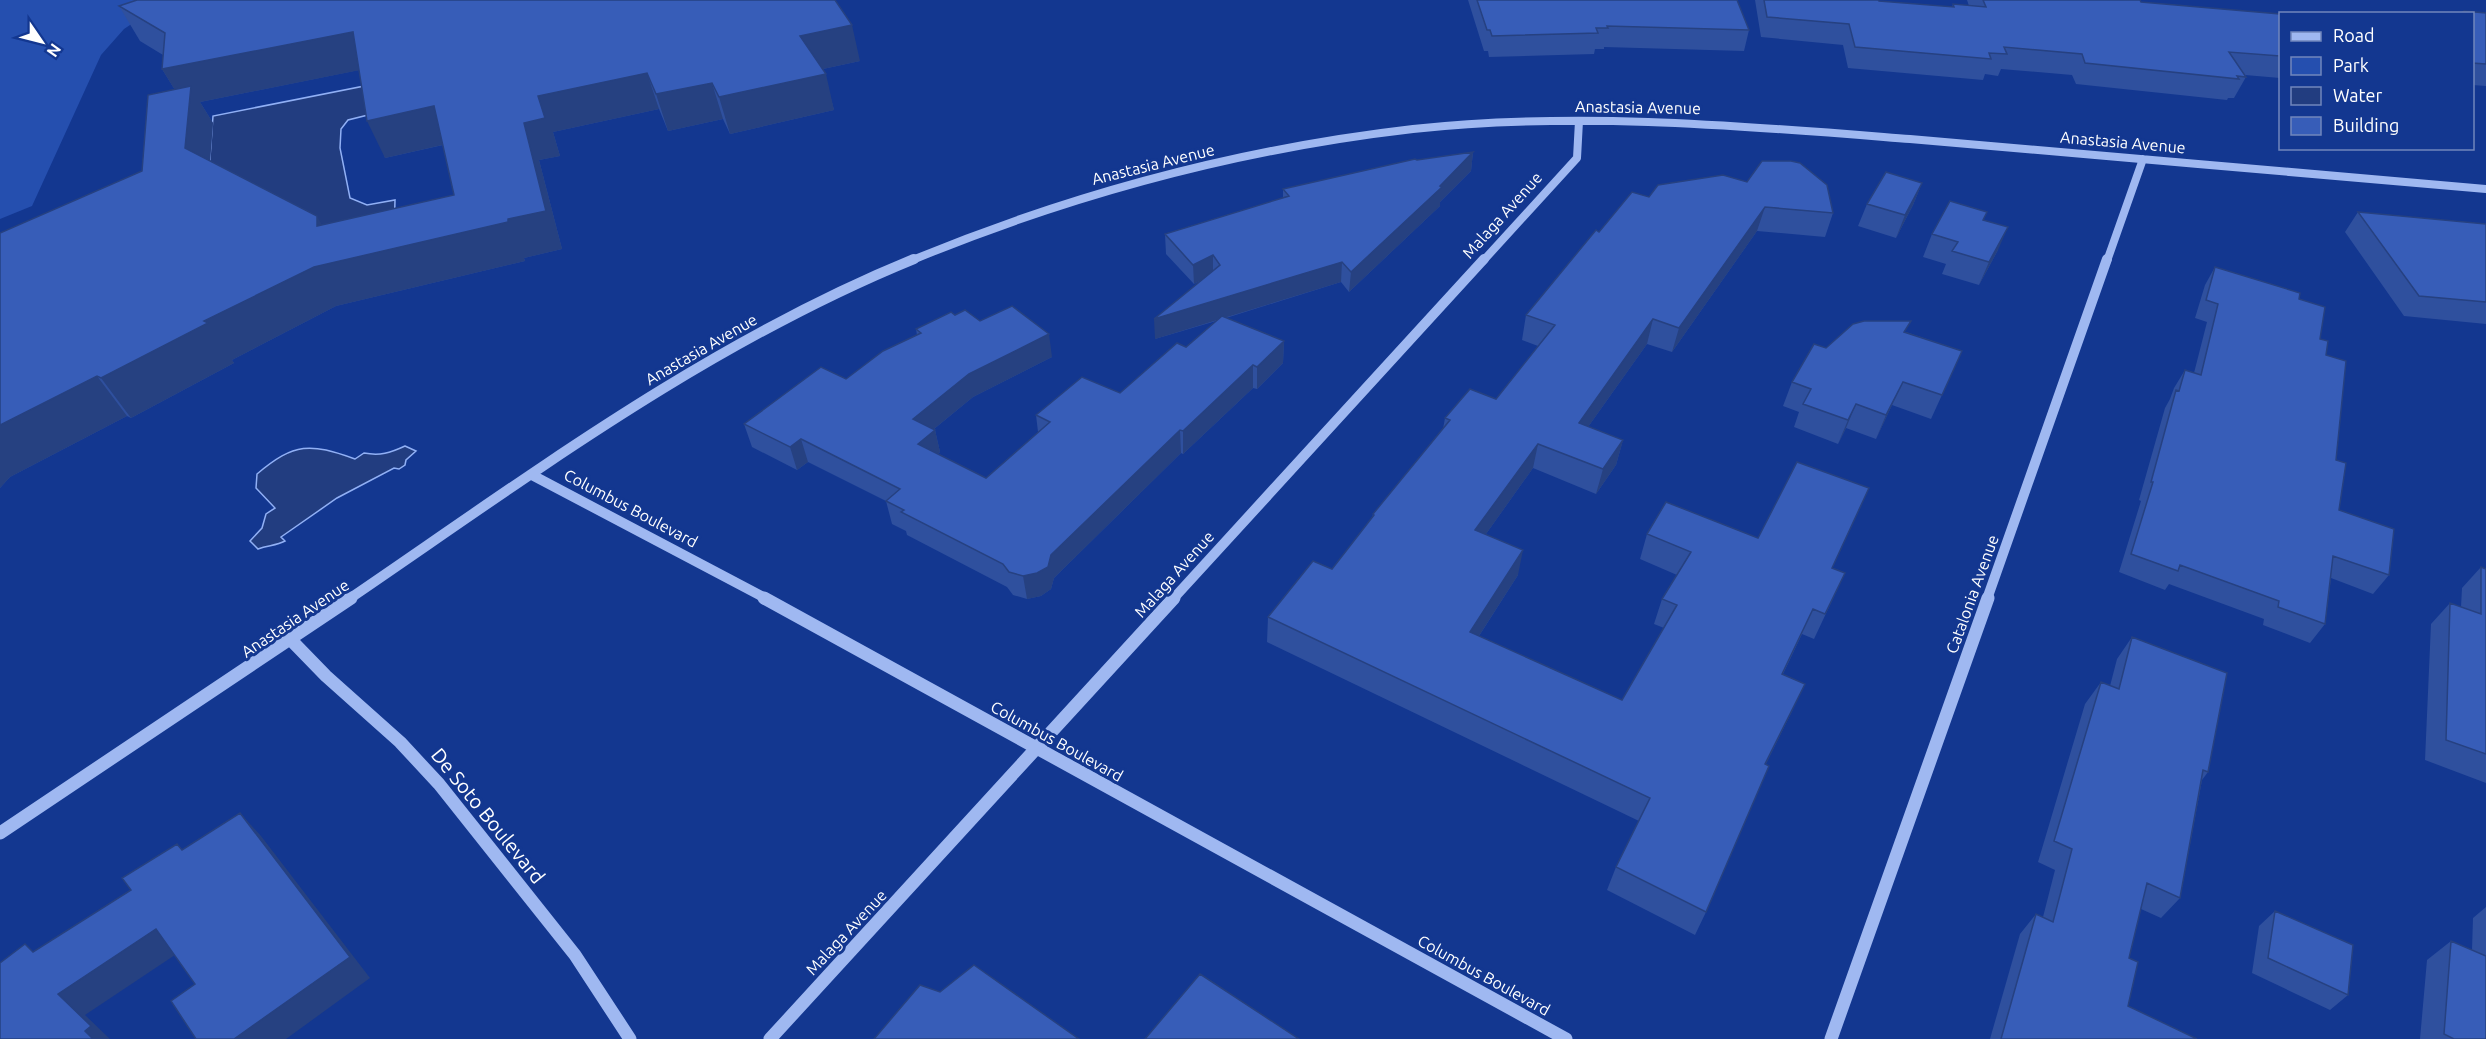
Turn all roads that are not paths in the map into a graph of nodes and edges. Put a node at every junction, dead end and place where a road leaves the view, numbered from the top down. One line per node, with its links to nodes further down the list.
1 (1579, 121): 2 (street, Anastasia Avenue); 4 (street, Anastasia Avenue); 6 (street, Malaga Avenue)
2 (2143, 159): 3 (street, Anastasia Avenue); 11 (street, Catalonia Avenue)
3 (2486, 189)
4 (532, 475): 5 (street, Anastasia Avenue); 6 (street, Columbus Boulevard)
5 (291, 640): 7 (street, Anastasia Avenue); 8 (street, De Soto Boulevard)
6 (1037, 749): 9 (street, Malaga Avenue); 10 (street, Columbus Boulevard)
7 (0, 833)
8 (630, 1039)
9 (770, 1039)
10 (1566, 1039)
11 (1831, 1039)

